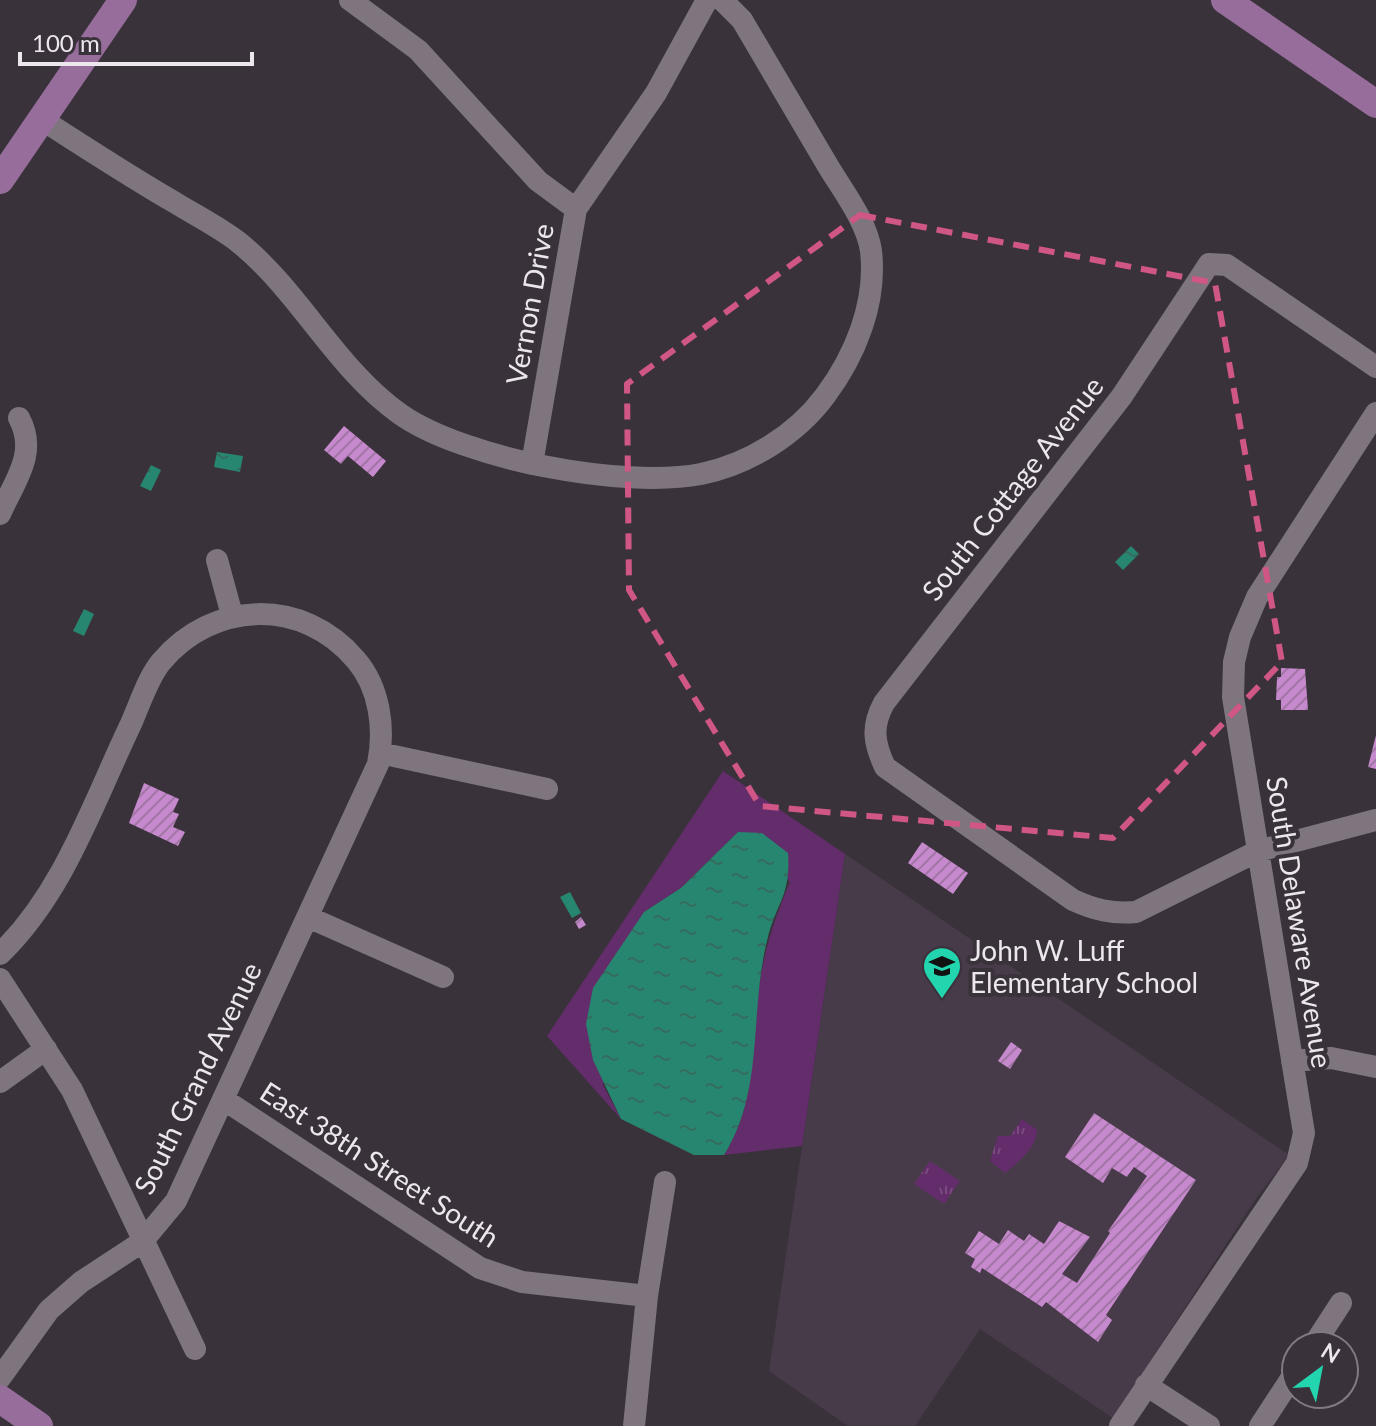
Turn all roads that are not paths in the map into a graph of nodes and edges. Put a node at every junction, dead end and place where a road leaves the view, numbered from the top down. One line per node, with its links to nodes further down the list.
1 (123, 0): 7 (main road)
2 (350, 0): 9 (street)
3 (707, 0): 9 (street, Vernon Drive)
4 (722, 0): 13 (street)
5 (1225, 0): 6 (main road)
6 (1376, 104)
7 (41, 119): 8 (main road); 13 (street)
8 (0, 180)
9 (576, 209): 13 (street, Vernon Drive)
10 (1376, 367): 20 (street, South Cottage Avenue)
11 (1376, 413): 20 (street, South Delaware Avenue)
12 (19, 418): 14 (street)
13 (532, 464)
14 (0, 514)
15 (217, 560): 16 (street)
16 (232, 615): 17 (street); 22 (street)
17 (380, 753): 18 (street); 21 (street, South Grand Avenue)
18 (547, 789)
19 (1376, 820): 20 (street)
20 (1258, 851): 26 (street, South Delaware Avenue)
21 (308, 917): 23 (street); 29 (street, South Grand Avenue)
22 (0, 954)
23 (443, 977)
24 (0, 979): 25 (street)
25 (46, 1049): 28 (street); 31 (street)
26 (1292, 1061): 27 (street); 37 (street, South Delaware Avenue)
27 (1376, 1067)
28 (0, 1082)
29 (223, 1099): 31 (street, South Grand Avenue); 32 (street, East 38th Street South)
30 (665, 1182): 32 (street)
31 (142, 1242): 35 (street); 36 (street, South Grand Avenue)
32 (647, 1296): 41 (street)
33 (1341, 1303): 34 (street)
34 (1323, 1330)
35 (195, 1349)
36 (0, 1378)
37 (1146, 1385): 42 (street, South Delaware Avenue); 43 (street)
38 (1280, 1395): 44 (street)
39 (0, 1399): 40 (main road)
40 (39, 1426)
41 (634, 1426)
42 (1120, 1426)
43 (1209, 1426)
44 (1260, 1426)

